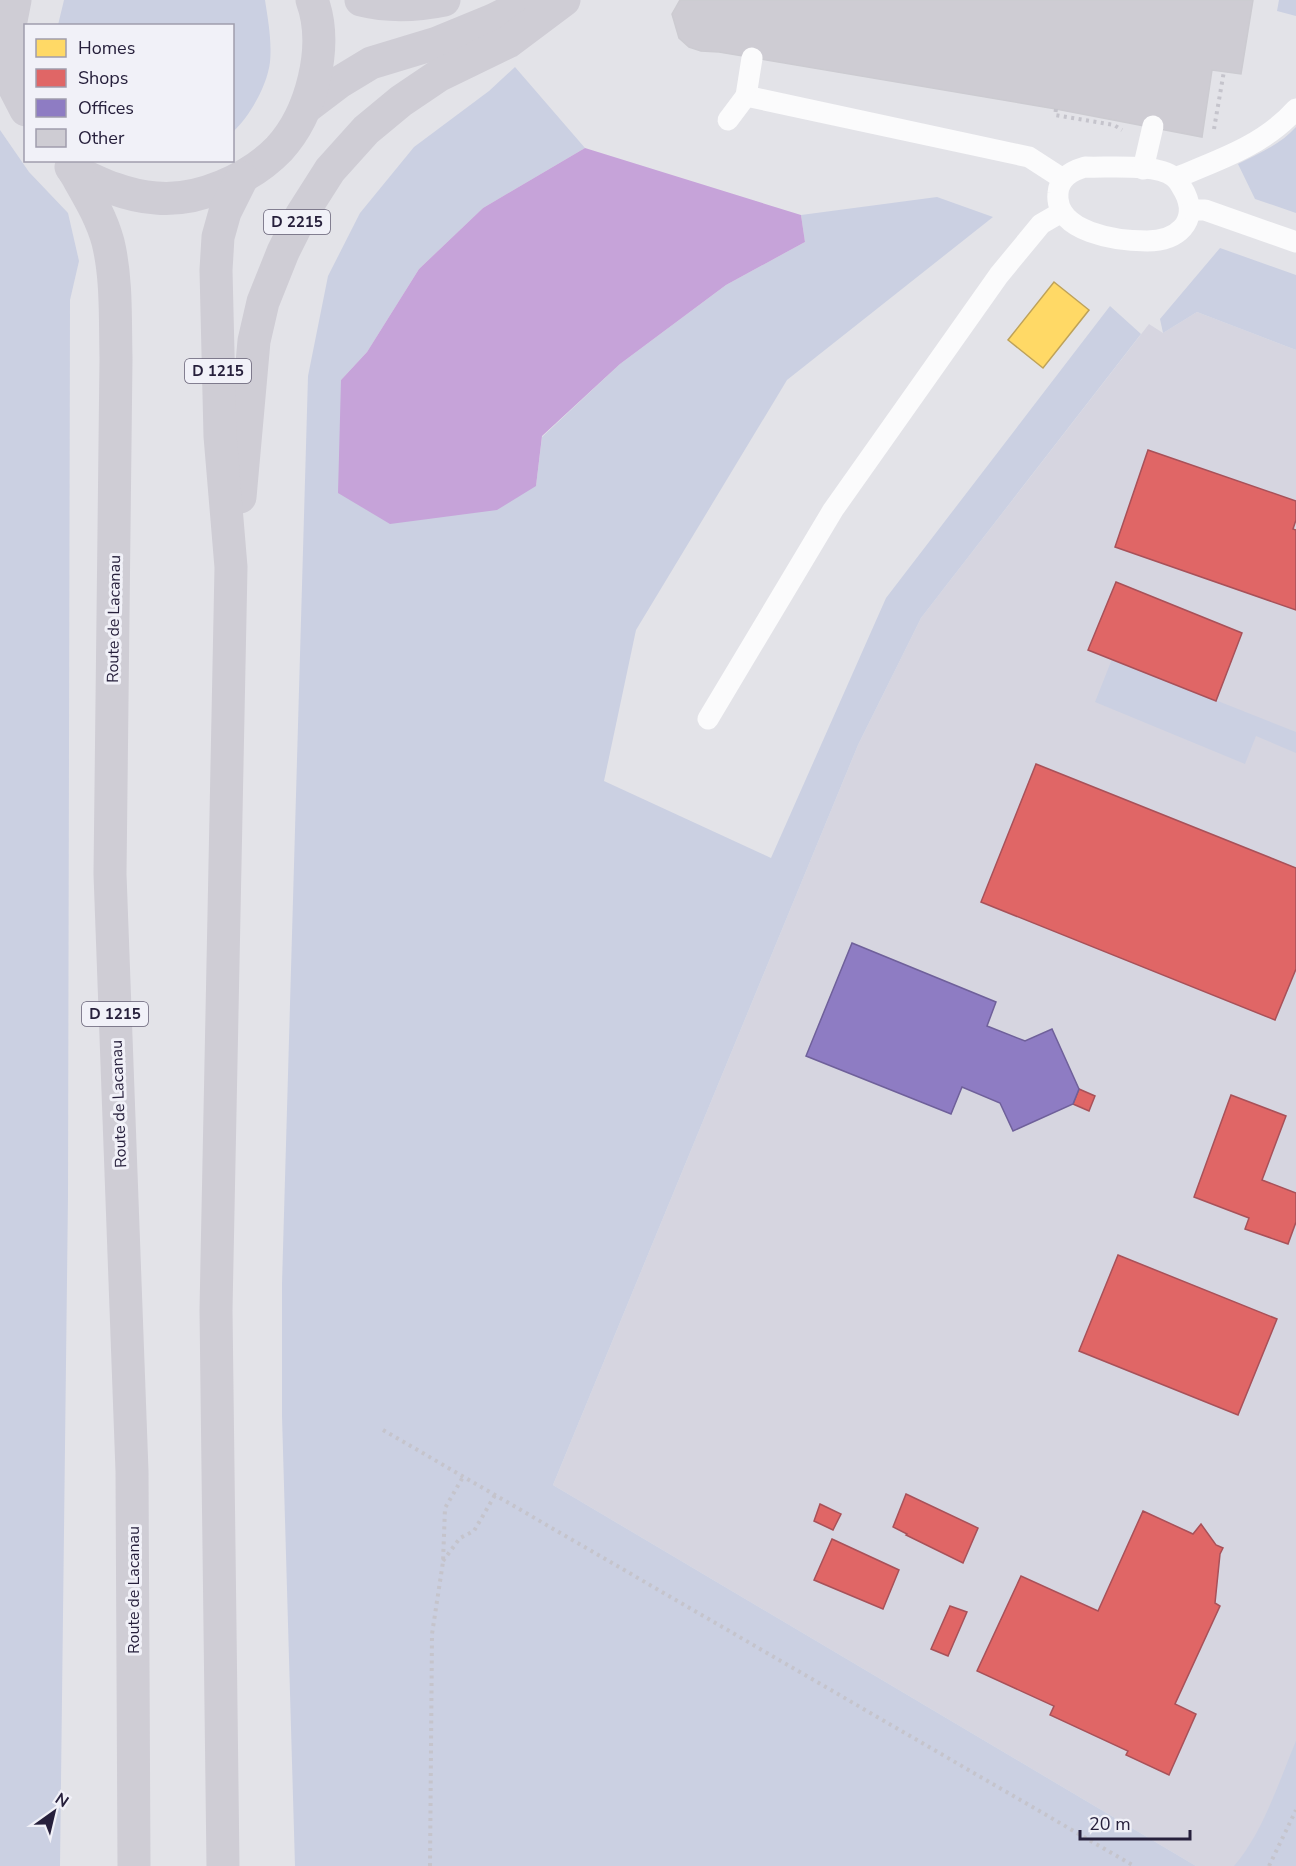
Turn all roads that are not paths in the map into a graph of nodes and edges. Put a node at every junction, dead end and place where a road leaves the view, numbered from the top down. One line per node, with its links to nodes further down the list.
1 (15, 0): 9 (main road)
2 (312, 0): 10 (main road)
3 (361, 0): 4 (main road)
4 (444, 0)
5 (534, 0): 10 (main road)
6 (564, 0): 22 (main road, D 2215)
7 (752, 58): 8 (lane)
8 (746, 96): 12 (lane); 18 (lane)
9 (24, 106)
10 (305, 108): 17 (main road)
11 (1296, 109): 16 (lane)
12 (728, 120)
13 (1153, 126): 15 (lane)
14 (69, 166): 17 (main road); 24 (main road, Route de Lacanau / D 1215)
15 (1143, 169): 16 (lane); 18 (lane)
16 (1174, 177): 19 (lane)
17 (242, 178): 22 (main road, D 1215)
18 (1063, 179): 20 (lane)
19 (1191, 210): 20 (lane); 21 (lane)
20 (1060, 213): 23 (lane)
21 (1296, 242)
22 (231, 567): 25 (main road, D 1215)
23 (708, 719)
24 (134, 1866)
25 (223, 1866)

